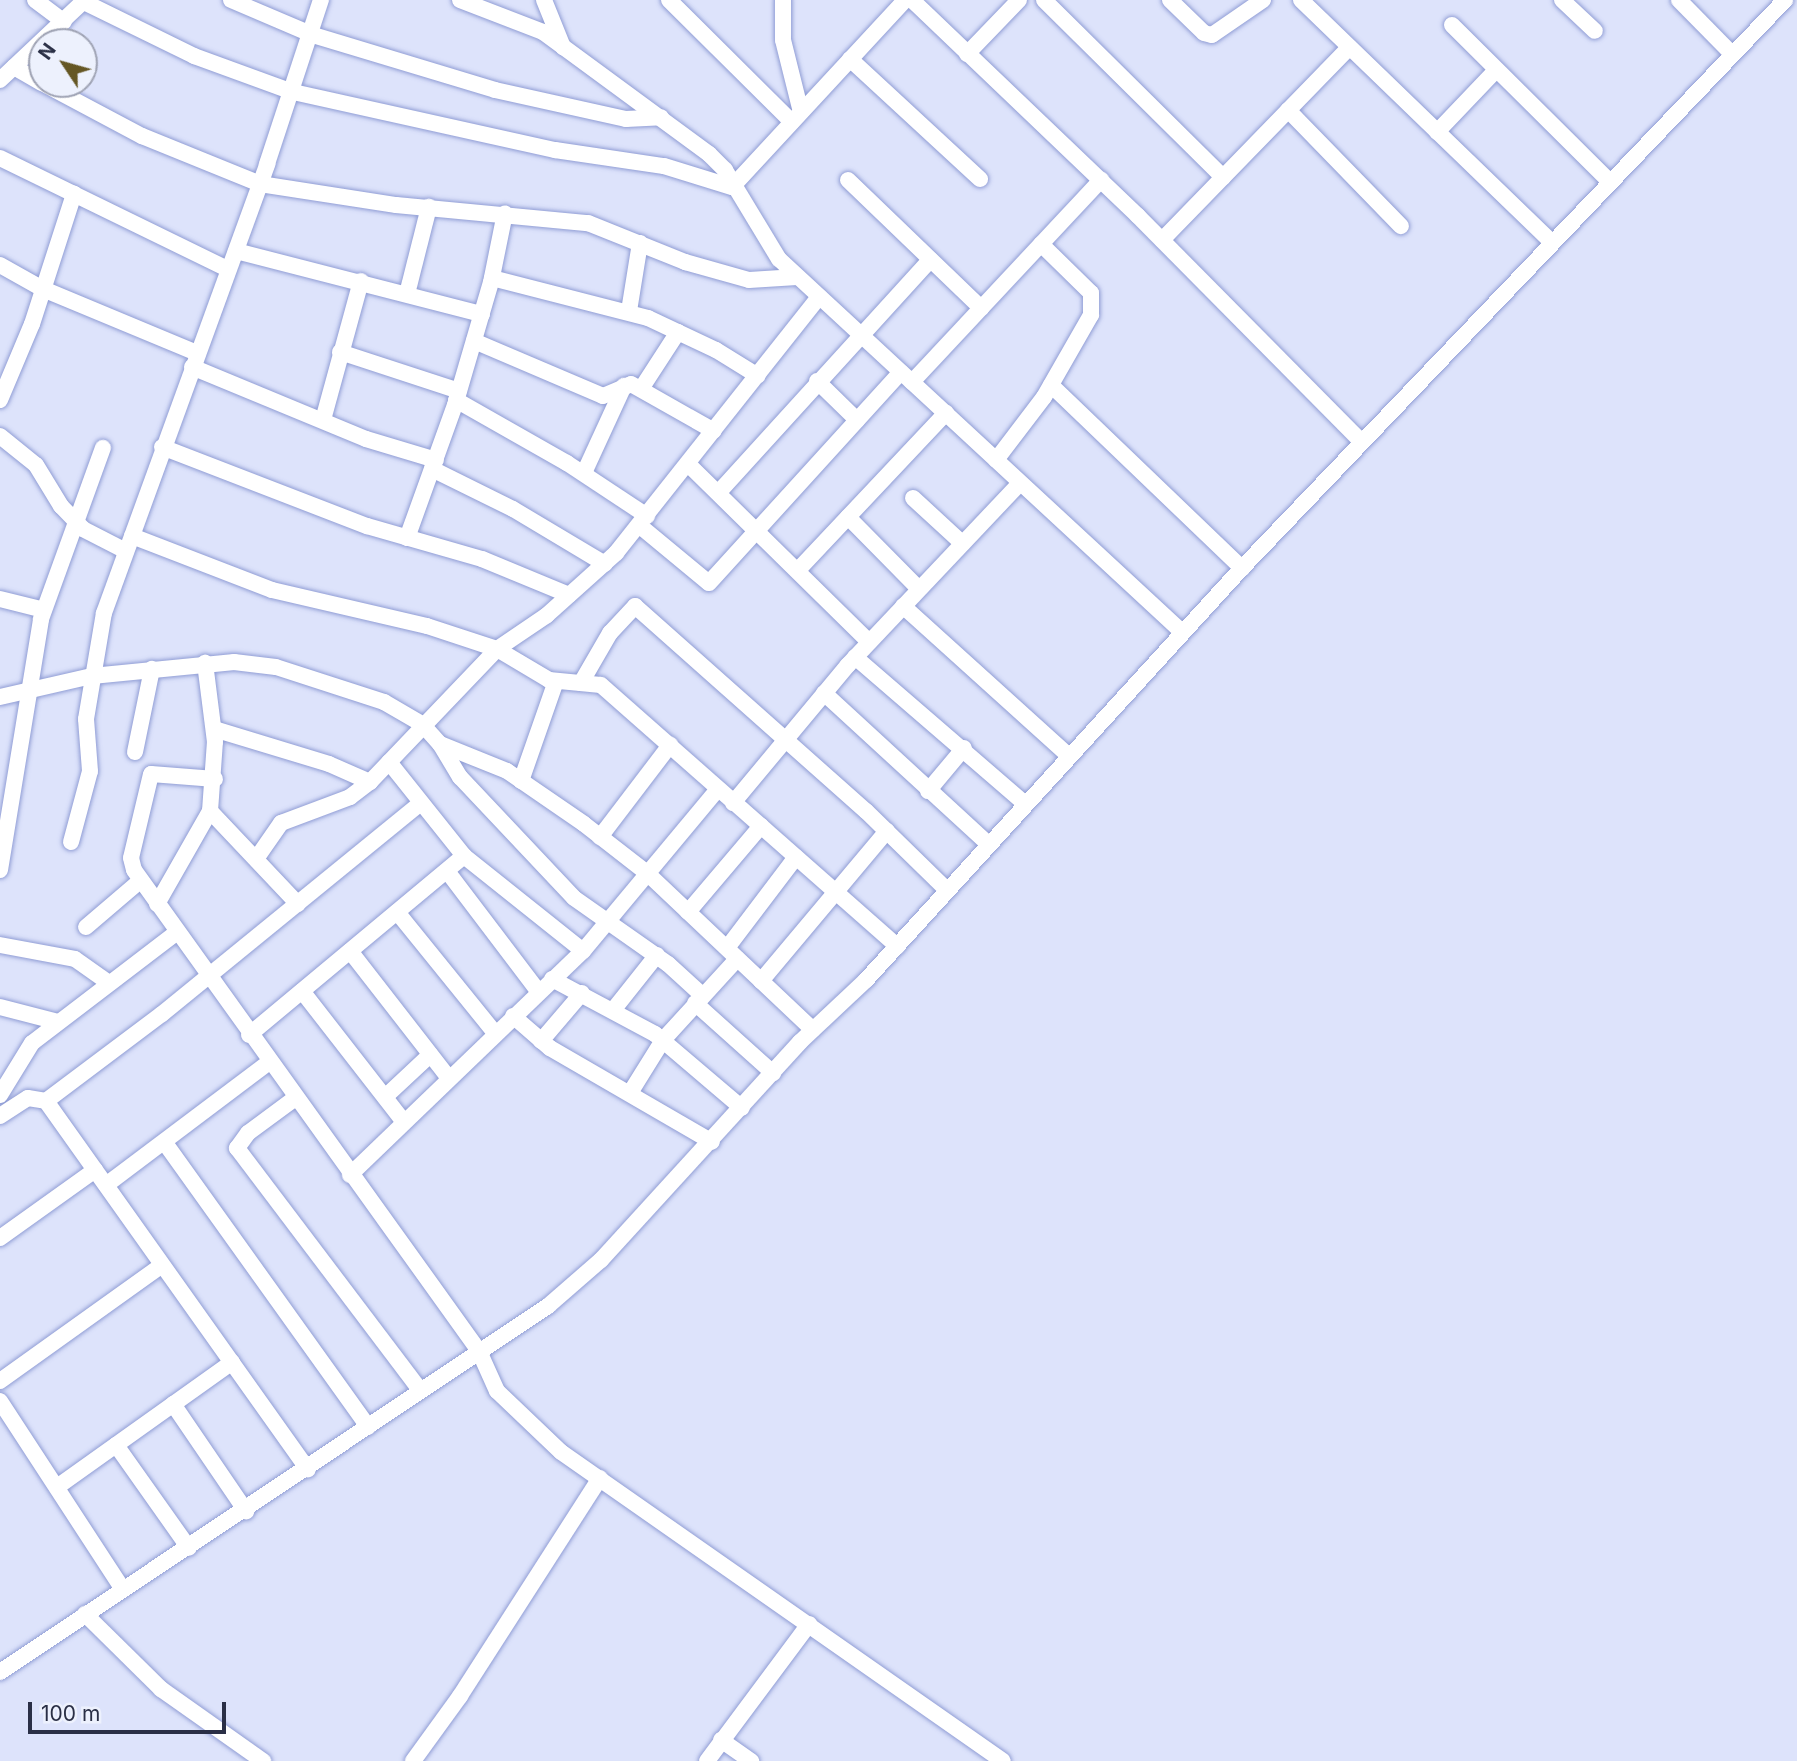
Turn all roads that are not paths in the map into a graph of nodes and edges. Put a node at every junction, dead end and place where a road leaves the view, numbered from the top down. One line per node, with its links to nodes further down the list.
1 (35, 0): 19 (street)
2 (231, 0): 22 (street)
3 (321, 0): 22 (street)
4 (460, 0): 23 (street)
5 (669, 0): 36 (street)
6 (783, 0): 36 (street)
7 (905, 0): 27 (street)
8 (912, 0): 26 (street)
9 (1019, 0): 26 (street)
10 (1044, 0): 39 (street)
11 (1170, 0): 12 (street)
12 (1263, 0)
13 (1301, 0): 24 (street)
14 (1562, 0): 21 (street)
15 (1679, 0): 25 (street)
16 (1785, 0): 25 (street)
17 (85, 1): 19 (street); 32 (street)
18 (547, 1): 23 (street)
19 (64, 22): 28 (street)
20 (1452, 25): 29 (street)
21 (1595, 32)
22 (313, 35): 32 (street); 35 (street)
23 (563, 47): 35 (street)
24 (1350, 47): 34 (street); 37 (street)
25 (1731, 53): 43 (street)
26 (967, 54): 42 (street)
27 (850, 59): 36 (street); 40 (street)
28 (14, 67): 30 (street); 31 (street)
29 (1495, 71): 37 (street); 43 (street)
30 (28, 75)
31 (0, 79)
32 (293, 92): 44 (street); 45 (street)
33 (70, 98): 44 (street)
34 (1288, 110): 39 (street); 49 (street)
35 (661, 117): 45 (street)
36 (797, 117): 45 (street)
37 (1437, 132): 51 (street)
38 (0, 158): 46 (street)
39 (1223, 177): 50 (street)
40 (980, 179)
41 (848, 180): 55 (street)
42 (1101, 180): 50 (street); 53 (street)
43 (1609, 181): 51 (street)
44 (260, 184): 47 (street); 54 (street)
45 (733, 187): 58 (street)
46 (74, 194): 57 (street); 61 (street)
47 (429, 207): 48 (street); 62 (street)
48 (505, 213): 52 (street); 59 (street)
49 (1401, 226)
50 (1162, 240): 85 (street)
51 (1552, 242): 85 (street)
52 (640, 243): 58 (street); 65 (street)
53 (1041, 244): 64 (street); 76 (street)
54 (236, 251): 57 (street); 60 (street)
55 (930, 260): 64 (street); 68 (street)
56 (0, 265): 61 (street)
57 (228, 269): 71 (street)
58 (797, 276): 63 (street)
59 (492, 278): 65 (street); 66 (street)
60 (361, 281): 62 (street); 70 (street)
61 (43, 289): 71 (street); 79 (street)
62 (407, 294): 66 (street)
63 (819, 297): 68 (street); 72 (street)
64 (981, 308): 73 (street)
65 (629, 311): 67 (street)
66 (482, 314): 69 (street)
67 (678, 332): 72 (street); 77 (street)
68 (859, 334): 73 (street); 74 (street)
69 (474, 341): 75 (street); 78 (street)
70 (340, 352): 78 (street); 81 (street)
71 (194, 360): 81 (street); 86 (street)
72 (758, 376): 83 (street)
73 (906, 377): 80 (street); 82 (street)
74 (817, 381): 82 (street); 93 (street)
75 (625, 384): 77 (street); 91 (street)
76 (1051, 385): 88 (street); 103 (street)
77 (641, 390): 83 (street)
78 (458, 395): 90 (street); 91 (street)
79 (0, 400)
80 (946, 413): 88 (street); 95 (street)
81 (323, 420): 90 (street)
82 (857, 420): 98 (street)
83 (714, 431): 89 (street)
84 (0, 436): 96 (street)
85 (1362, 442): 103 (street)
86 (162, 447): 99 (street); 101 (street)
87 (103, 448): 96 (street)
88 (996, 460): 92 (street)
89 (688, 464): 93 (street); 97 (street)
90 (434, 465): 99 (street); 102 (street)
91 (584, 473): 97 (street)
92 (1020, 483): 100 (street); 110 (street)
93 (719, 492): 98 (street)
94 (913, 498): 100 (street)
95 (848, 517): 104 (street); 105 (street)
96 (74, 520): 101 (street); 109 (street)
97 (643, 521): 98 (street); 102 (street)
98 (755, 528): 104 (street)
99 (407, 538): 106 (street)
100 (962, 543): 105 (street)
101 (129, 544): 112 (street); 116 (street)
102 (605, 564): 106 (street)
103 (1242, 568): 110 (street)
104 (798, 570): 111 (street)
105 (919, 589): 108 (street)
106 (569, 595): 112 (street)
107 (0, 599): 109 (street)
108 (903, 606): 111 (street); 129 (street)
109 (44, 610): 119 (street)
110 (1182, 632): 129 (street)
111 (869, 642): 113 (street)
112 (497, 649): 117 (street); 122 (street)
113 (855, 657): 120 (street); 127 (street)
114 (205, 663): 115 (street); 122 (street); 123 (street)
115 (152, 669): 116 (street); 128 (street)
116 (92, 676): 119 (street); 144 (street)
117 (556, 681): 118 (street); 132 (street)
118 (581, 683): 124 (street); 126 (street)
119 (31, 690): 121 (street); 136 (street)
120 (824, 693): 124 (street); 135 (street)
121 (0, 697)
122 (422, 724): 125 (street); 130 (street)
123 (214, 729): 131 (street); 133 (street)
124 (783, 742): 138 (street); 142 (street)
125 (440, 744): 132 (street); 159 (street)
126 (670, 745): 134 (street); 143 (street)
127 (964, 748): 135 (street); 139 (street)
128 (135, 752)
129 (1068, 755): 139 (street)
130 (389, 762): 133 (street); 137 (street)
131 (215, 779): 140 (street); 152 (street)
132 (521, 780): 143 (street)
133 (370, 782): 148 (street)
134 (718, 789): 138 (street); 151 (street)
135 (928, 791): 145 (street)
136 (6, 793): 149 (street)
137 (421, 803): 146 (street); 156 (street)
138 (733, 803): 141 (street)
139 (1024, 803): 145 (street)
140 (210, 811): 148 (street); 155 (street)
141 (761, 827): 147 (street); 158 (street)
142 (887, 831): 153 (street); 154 (street)
143 (600, 837): 151 (street)
144 (71, 842)
145 (988, 844): 153 (street)
146 (464, 856): 150 (street); 165 (street)
147 (796, 857): 154 (street); 166 (street)
148 (256, 859): 156 (street)
149 (0, 870)
150 (447, 871): 157 (street); 173 (street)
151 (648, 873): 158 (street); 159 (street)
152 (141, 880): 155 (street); 160 (street)
153 (947, 890): 163 (street)
154 (835, 892): 163 (street); 170 (street)
155 (157, 904): 161 (street)
156 (298, 904): 168 (street)
157 (397, 912): 164 (street); 181 (street)
158 (688, 912): 166 (street)
159 (607, 922): 165 (street); 167 (street)
160 (86, 927)
161 (177, 932): 168 (street); 171 (street)
162 (0, 945): 171 (street)
163 (897, 946): 180 (street)
164 (350, 951): 172 (street); 185 (street)
165 (583, 951): 169 (street)
166 (732, 954): 170 (street); 175 (street)
167 (656, 955): 175 (street); 177 (street)
168 (208, 976): 182 (street); 194 (street)
169 (552, 979): 173 (street); 174 (street)
170 (761, 981): 180 (street)
171 (109, 983): 179 (street)
172 (302, 991): 182 (street); 192 (street)
173 (539, 992): 178 (street)
174 (582, 993): 177 (street); 184 (street)
175 (699, 999): 183 (street); 187 (street)
176 (0, 1007): 179 (street)
177 (614, 1009): 183 (street)
178 (513, 1016): 181 (street); 184 (street)
179 (58, 1022): 188 (street)
180 (813, 1030): 187 (street)
181 (495, 1033): 189 (street)
182 (249, 1035): 186 (street)
183 (663, 1040): 190 (street); 195 (street)
184 (541, 1041): 190 (street)
185 (430, 1055): 189 (street); 192 (street)
186 (268, 1063): 193 (street); 199 (street)
187 (773, 1073): 195 (street)
188 (5, 1075): 191 (street)
189 (449, 1079): 197 (street)
190 (630, 1093): 198 (street)
191 (0, 1095)
192 (384, 1097): 197 (street)
193 (294, 1099): 201 (street); 208 (street)
194 (46, 1101): 196 (street); 200 (street)
195 (742, 1108): 198 (street)
196 (0, 1116)
197 (404, 1122): 201 (street)
198 (712, 1142): 205 (street)
199 (164, 1143): 202 (street); 211 (street)
200 (95, 1170): 202 (street); 203 (street)
201 (350, 1175): 205 (street)
202 (106, 1185): 204 (street)
203 (0, 1238)
204 (162, 1265): 206 (street); 207 (street)
205 (479, 1351): 208 (street); 214 (street)
206 (232, 1362): 210 (street); 213 (street)
207 (0, 1381)
208 (420, 1390): 211 (street)
209 (0, 1401): 215 (street)
210 (173, 1404): 212 (street); 216 (street)
211 (368, 1427): 213 (street)
212 (116, 1445): 215 (street); 217 (street)
213 (307, 1469): 216 (street)
214 (600, 1478): 220 (street); 224 (street)
215 (57, 1487): 218 (street)
216 (247, 1511): 217 (street)
217 (189, 1548): 218 (street)
218 (123, 1590): 219 (street)
219 (85, 1614): 221 (street); 223 (street)
220 (809, 1624): 222 (street); 227 (street)
221 (0, 1672)
222 (721, 1740): 225 (street); 226 (street)
223 (263, 1761)
224 (413, 1761)
225 (706, 1761)
226 (751, 1761)
227 (1003, 1761)

